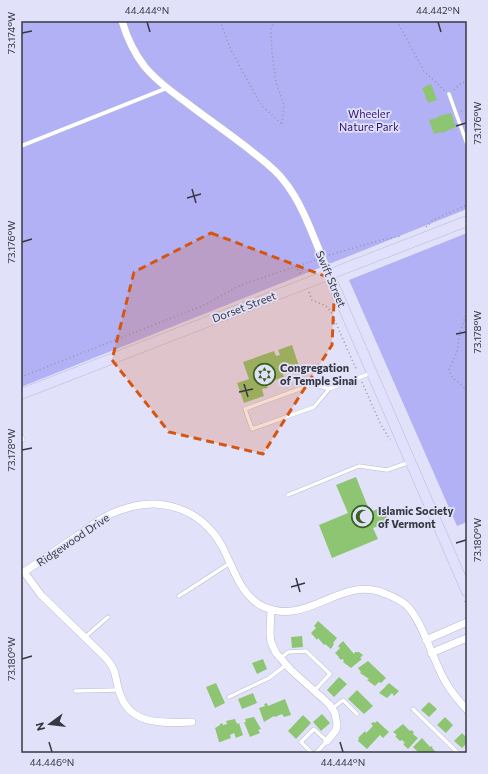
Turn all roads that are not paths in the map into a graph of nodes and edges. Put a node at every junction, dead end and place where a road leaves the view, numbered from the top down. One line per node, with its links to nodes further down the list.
1 (122, 21): 2 (street, Swift Street)
2 (167, 88): 5 (lane); 7 (street, Swift Street)
3 (449, 94): 4 (lane)
4 (467, 144)
5 (21, 146)
6 (467, 221): 7 (street, Dorset Street)
7 (328, 274): 8 (street, Swift Street); 10 (street, Dorset Street)
8 (372, 372): 9 (lane); 13 (street, Swift Street)
9 (329, 389): 9 (lane)
10 (21, 394)
11 (21, 435): 12 (lane)
12 (23, 440)
13 (411, 462): 14 (lane); 17 (street, Swift Street)
14 (288, 495)
15 (230, 563): 16 (lane); 18 (street, Ridgewood Drive); 21 (street, Ridgewood Drive)
16 (179, 596)
17 (465, 596)
18 (271, 610): 23 (street, Ridgewood Drive); 25 (street)
19 (108, 617): 21 (lane)
20 (467, 622): 23 (street)
21 (85, 637): 26 (street)
22 (467, 638): 24 (street)
23 (426, 640): 24 (street, Ridgewood Drive)
24 (431, 653): 32 (street, Ridgewood Drive)
25 (283, 662): 28 (street); 28 (lane); 29 (lane)
26 (118, 690): 27 (lane); 34 (street)
27 (75, 691)
28 (314, 691): 30 (street)
29 (229, 697)
30 (333, 708): 33 (lane); 35 (street)
31 (413, 709): 38 (lane)
32 (467, 710)
33 (357, 714)
34 (192, 722)
35 (327, 741): 36 (lane); 37 (lane)
36 (312, 753)
37 (316, 753)
38 (458, 753)

